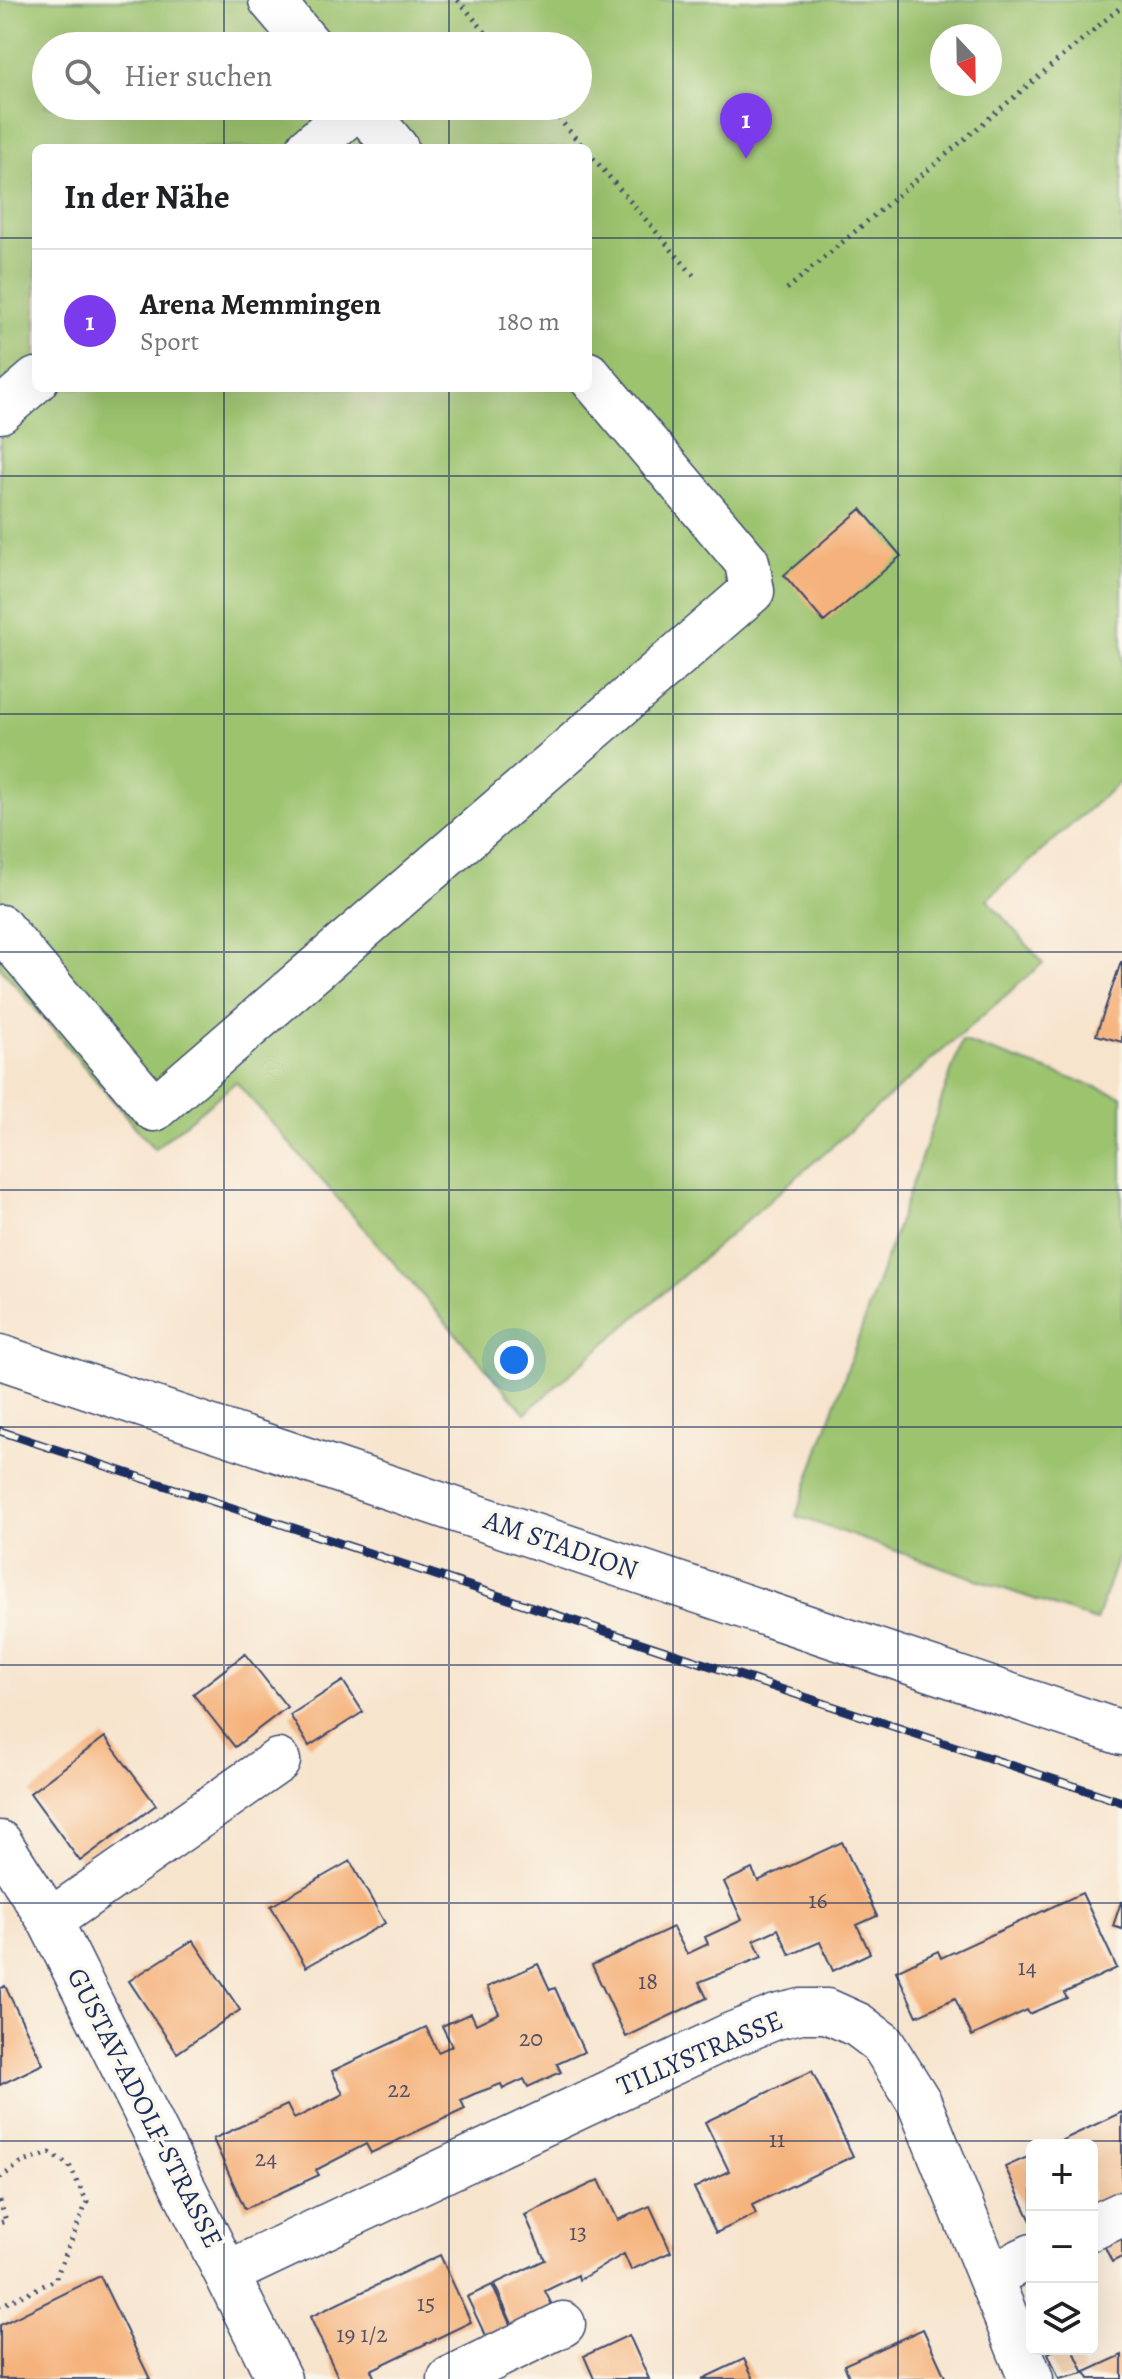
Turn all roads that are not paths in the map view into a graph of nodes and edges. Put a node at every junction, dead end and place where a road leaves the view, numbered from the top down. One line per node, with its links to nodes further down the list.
1 (271, 0): 2 (street)
2 (298, 32)
3 (342, 120): 5 (street)
4 (371, 120): 6 (street)
5 (314, 144)
6 (392, 144)
7 (592, 379): 10 (street)
8 (32, 383): 9 (street)
9 (0, 411)
10 (0, 927)
11 (0, 1357): 12 (street, AM STADION)
12 (1120, 1727)
13 (278, 1761): 15 (street)
14 (0, 1843): 15 (street, GUSTAV-ADOLF-STRASSE)
15 (50, 1921): 19 (street, GUSTAV-ADOLF-STRASSE)
16 (1122, 2214): 17 (street)
17 (1098, 2225)
18 (1026, 2259): 20 (street)
19 (228, 2273): 20 (street, TILLYSTRASSE); 22 (street, GUSTAV-ADOLF-STRASSE)
20 (990, 2276): 24 (street, TILLYSTRASSE)
21 (563, 2324): 23 (street)
22 (279, 2379)
23 (450, 2379)
24 (1031, 2379)

